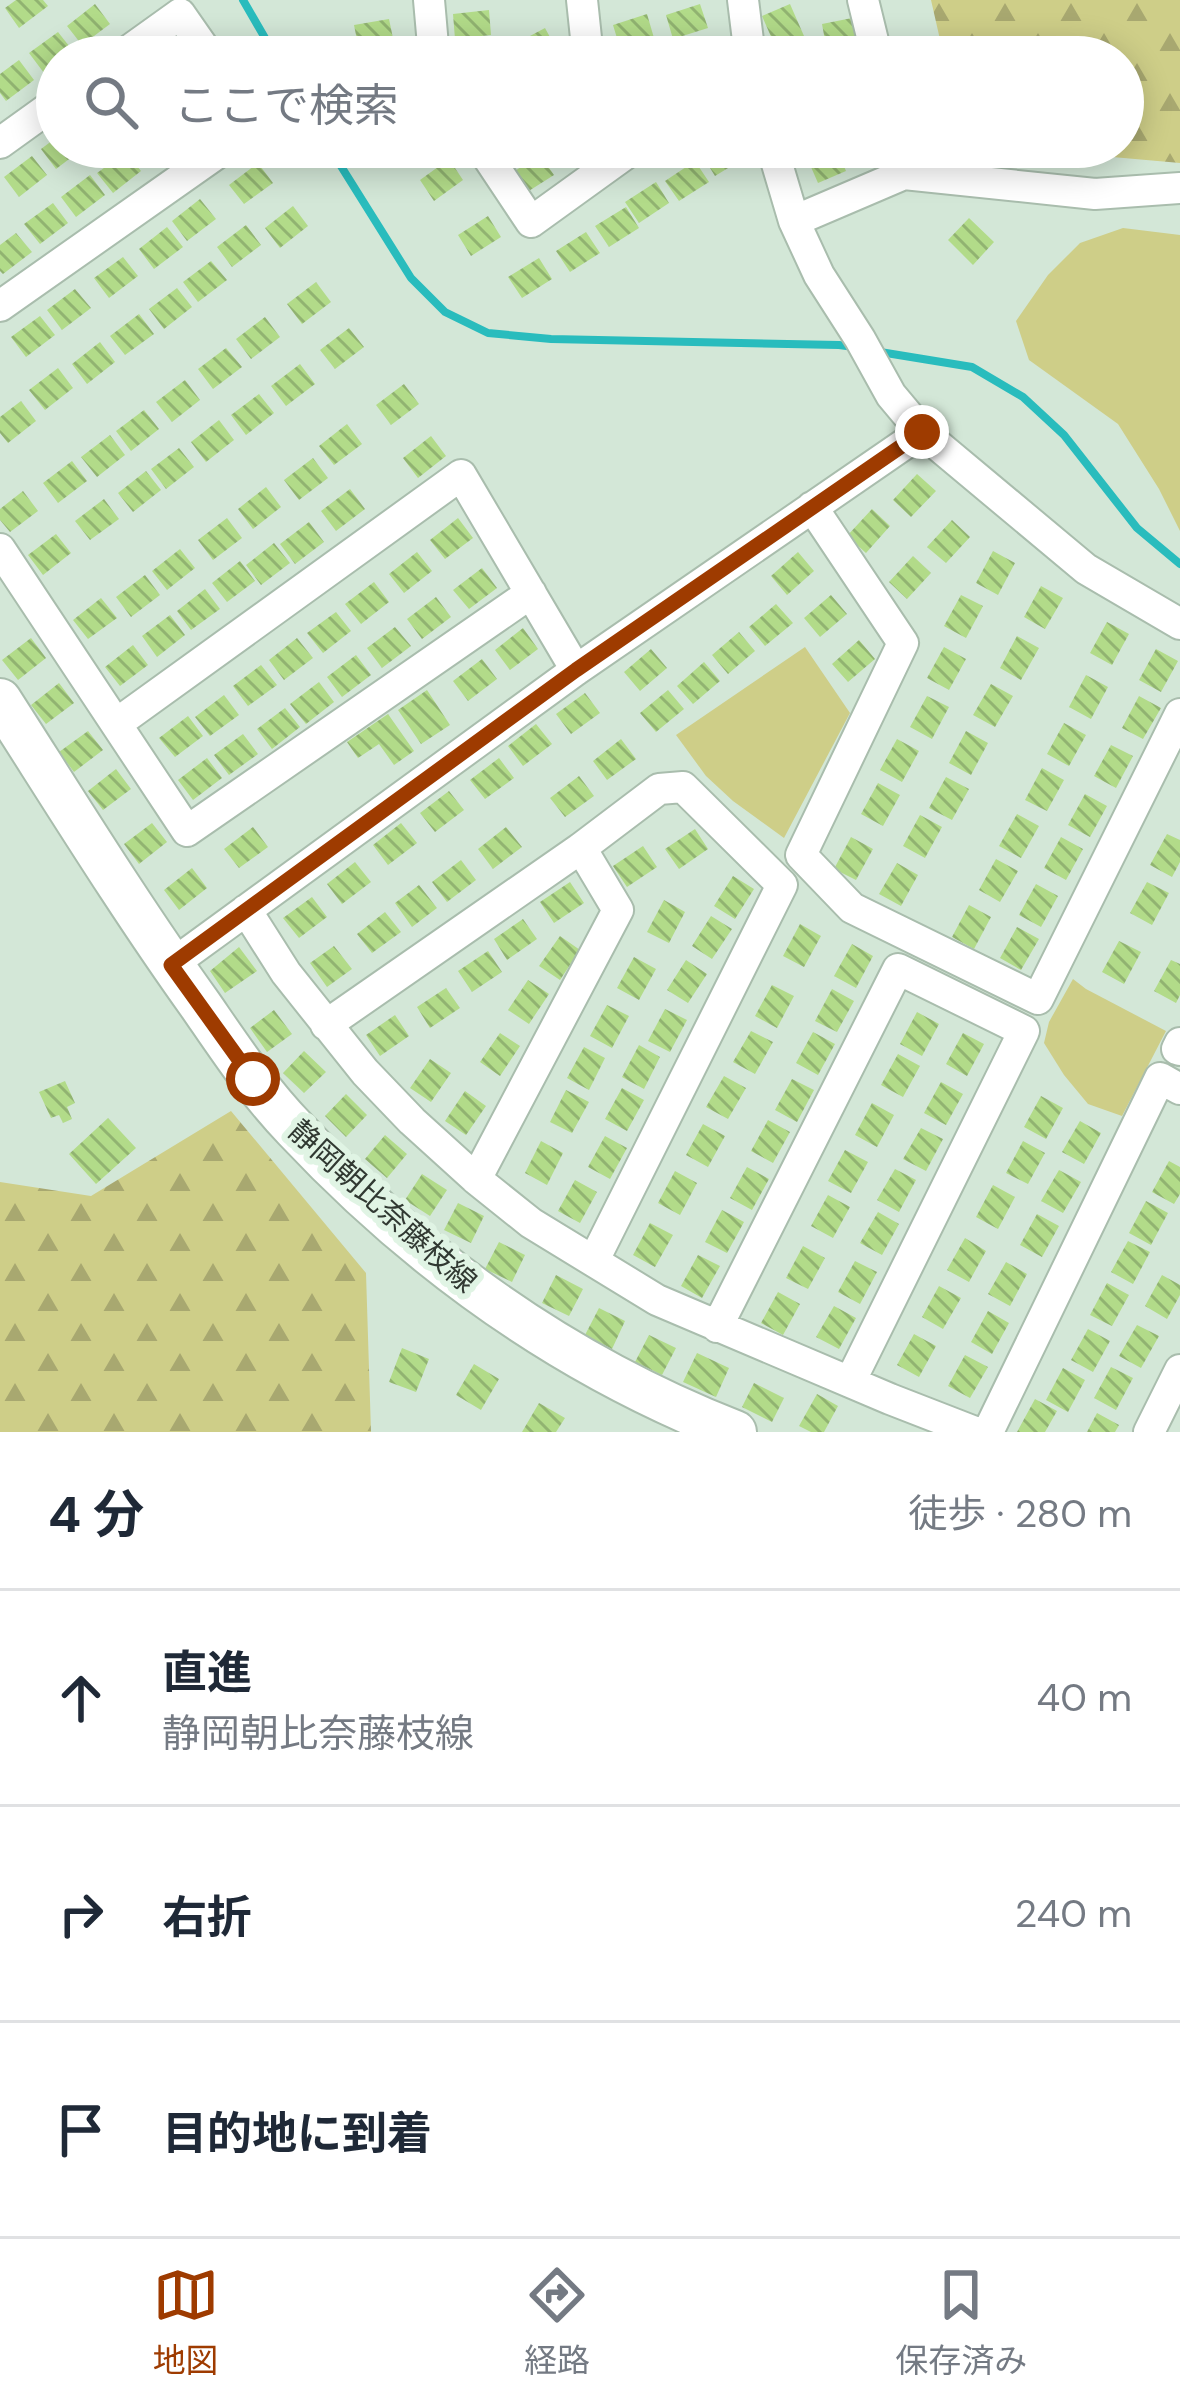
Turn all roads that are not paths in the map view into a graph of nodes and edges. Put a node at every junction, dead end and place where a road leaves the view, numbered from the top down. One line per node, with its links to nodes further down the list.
1 (429, 0): 7 (street)
2 (582, 0): 8 (street)
3 (743, 0): 9 (street)
4 (863, 0): 10 (street)
5 (149, 36): 6 (street)
6 (195, 36)
7 (432, 36)
8 (586, 36)
9 (747, 36)
10 (872, 36)
11 (36, 117): 12 (street)
12 (0, 143)
13 (196, 168): 21 (street)
14 (495, 168): 15 (street)
15 (606, 168)
16 (778, 168): 20 (street)
17 (889, 168): 20 (street)
18 (942, 168): 19 (street)
19 (1180, 188)
20 (794, 221): 22 (street)
21 (0, 306)
22 (922, 432): 23 (street); 26 (street)
23 (812, 507): 27 (street); 29 (street)
24 (0, 549): 30 (street)
25 (531, 593): 27 (street); 30 (street); 30 (street)
26 (1180, 623)
27 (576, 670): 32 (street)
28 (0, 700): 33 (main road, 静岡朝比奈藤枝線)
29 (1180, 714)
30 (116, 724)
31 (581, 848): 34 (street); 36 (street); 37 (street)
32 (246, 910): 33 (street); 34 (street)
33 (171, 965): 41 (main road, 静岡朝比奈藤枝線)
34 (326, 1024): 36 (street)
35 (1180, 1089): 43 (street)
36 (476, 1179): 37 (street)
37 (594, 1260): 38 (street)
38 (718, 1327): 40 (street); 40 (street)
39 (1180, 1370): 44 (street)
40 (850, 1382): 42 (street)
41 (735, 1432)
42 (976, 1432)
43 (988, 1432)
44 (1149, 1432)

